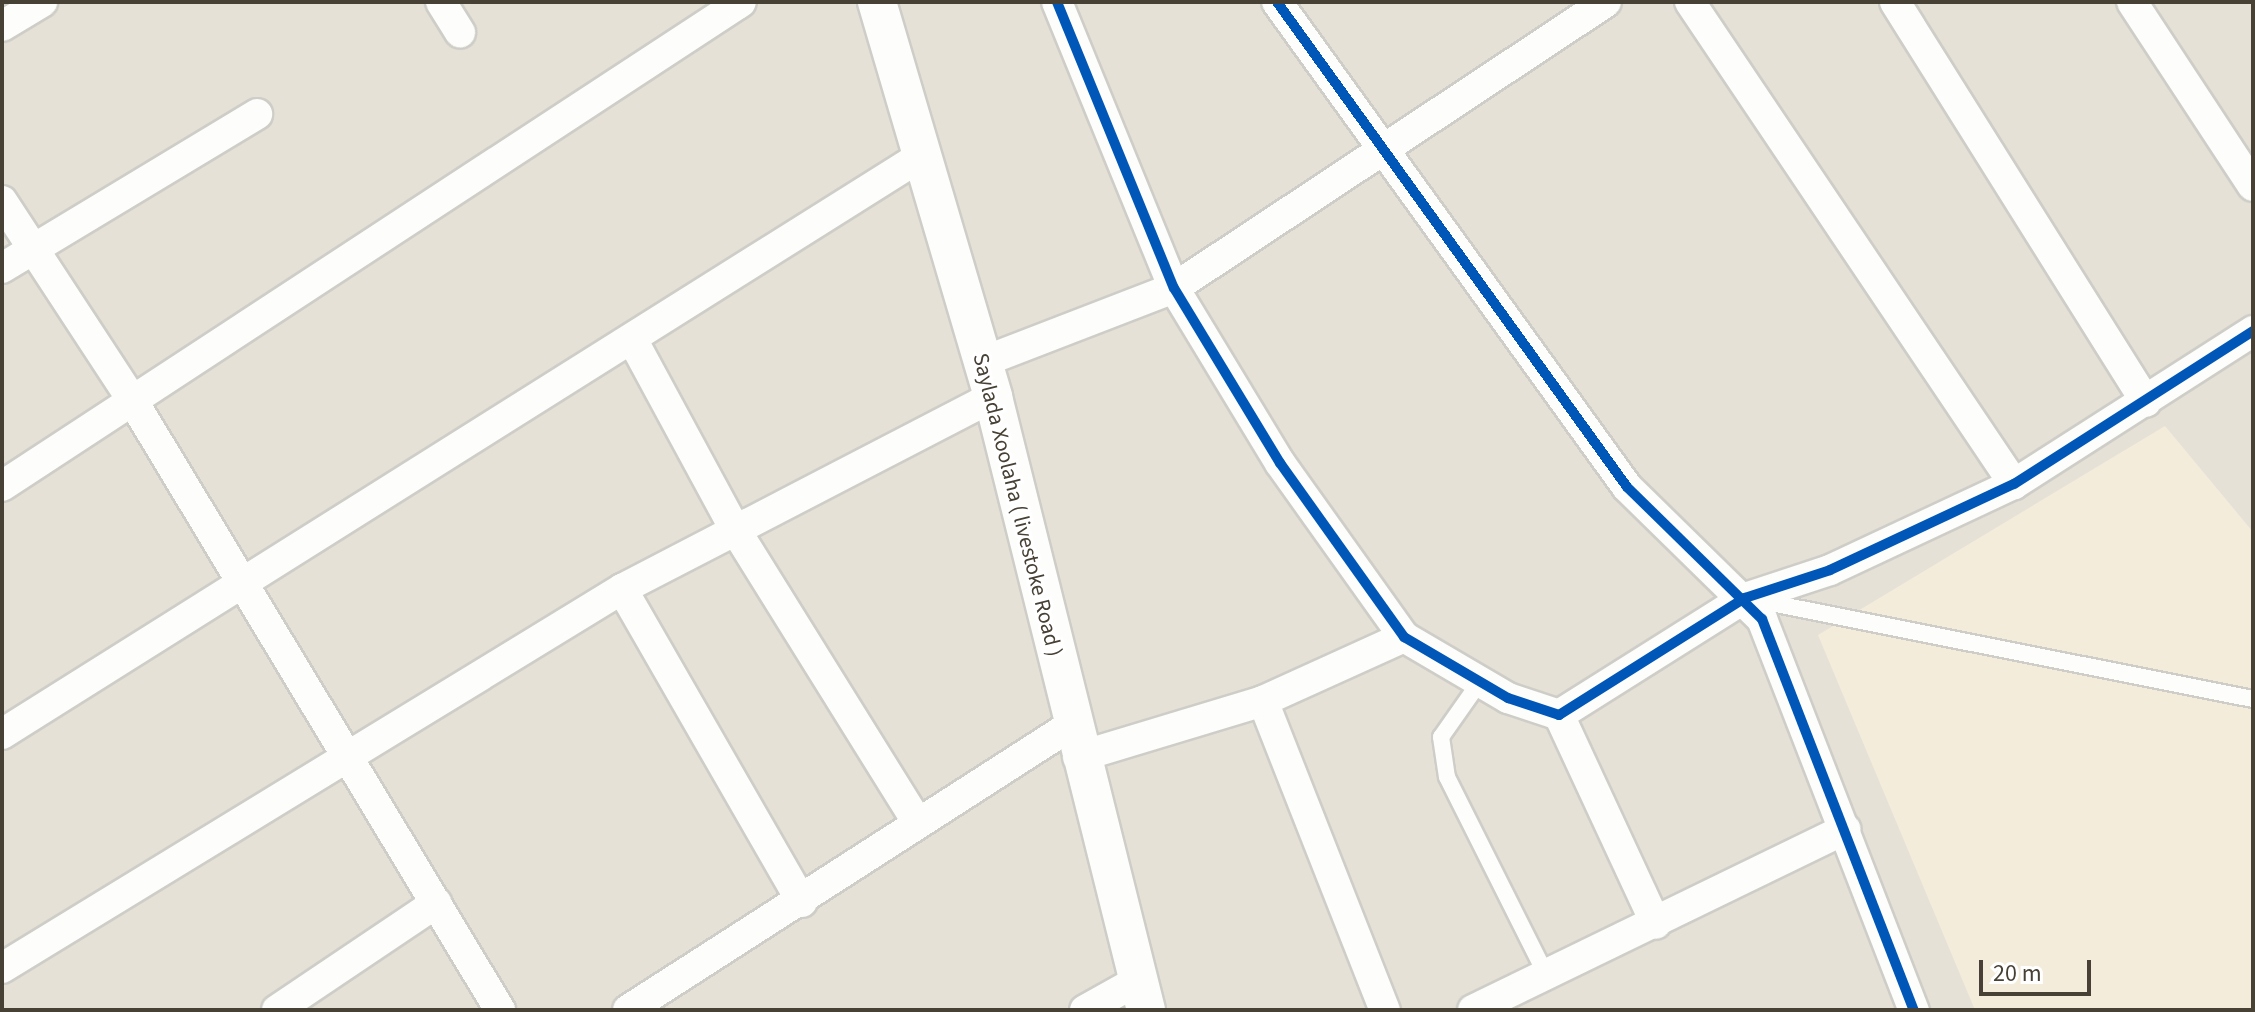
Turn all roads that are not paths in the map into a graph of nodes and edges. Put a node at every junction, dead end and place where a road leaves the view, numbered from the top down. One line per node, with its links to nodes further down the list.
1 (42, 2): 11 (street)
2 (441, 2): 12 (street)
3 (741, 2): 25 (street)
4 (877, 2): 15 (street, Saylada Xoolaha ( livestoke Road ))
5 (1057, 2): 20 (street)
6 (1277, 2): 14 (street)
7 (1606, 2): 14 (street)
8 (1690, 2): 26 (street)
9 (1895, 2): 24 (street)
10 (2132, 2): 16 (street)
11 (2, 26)
12 (460, 33)
13 (257, 114): 18 (street)
14 (1385, 144): 20 (street); 31 (street)
15 (923, 155): 22 (street); 23 (street, Saylada Xoolaha ( livestoke Road ))
16 (2253, 186)
17 (2, 201): 18 (street)
18 (33, 249): 19 (street); 25 (street)
19 (2, 268)
20 (1174, 288): 23 (street); 32 (street)
21 (2253, 331): 24 (street)
22 (632, 339): 28 (street); 29 (street)
23 (988, 379): 28 (street); 38 (street, Saylada Xoolaha ( livestoke Road ))
24 (2146, 402): 26 (street)
25 (134, 403): 27 (street); 29 (street)
26 (2014, 484): 31 (street)
27 (2, 486)
28 (733, 526): 30 (street); 40 (street)
29 (239, 579): 37 (street); 39 (street)
30 (622, 589): 39 (street); 42 (street)
31 (1745, 598): 34 (lane); 36 (street); 41 (street)
32 (1404, 637): 33 (street); 35 (street)
33 (1479, 683): 36 (street); 46 (lane)
34 (2253, 699)
35 (1263, 701): 38 (street); 53 (street)
36 (1559, 715): 44 (street)
37 (2, 734)
38 (1074, 741): 40 (street); 47 (street, Saylada Xoolaha ( livestoke Road ))
39 (342, 754): 43 (street); 45 (street)
40 (918, 823): 42 (street)
41 (1845, 829): 44 (street); 48 (street)
42 (802, 902): 51 (street)
43 (436, 903): 49 (street); 50 (street)
44 (1656, 924): 46 (street)
45 (2, 968)
46 (1547, 977): 54 (street)
47 (1142, 995): 52 (street)
48 (1910, 1008)
49 (277, 1010)
50 (500, 1010)
51 (628, 1010)
52 (1085, 1010)
53 (1385, 1010)
54 (1473, 1010)

